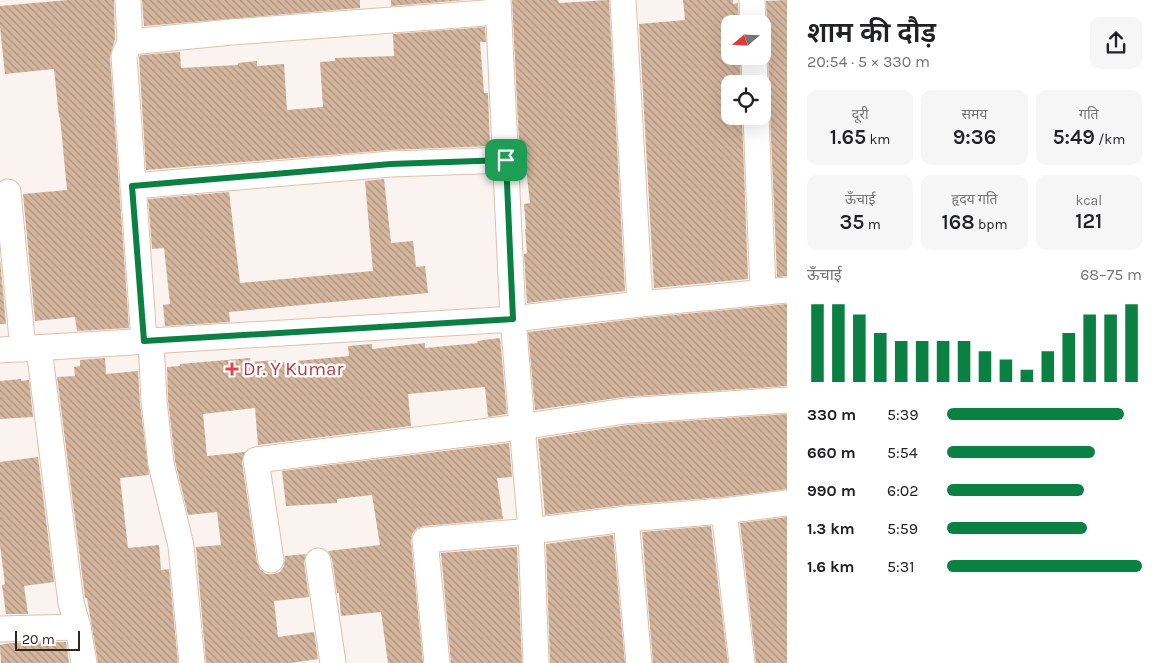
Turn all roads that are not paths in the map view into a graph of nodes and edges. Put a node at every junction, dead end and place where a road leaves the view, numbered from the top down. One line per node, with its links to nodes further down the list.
1 (128, 0): 6 (street)
2 (623, 0): 13 (street)
3 (752, 0): 5 (street)
4 (498, 6): 6 (street); 8 (street)
5 (753, 15)
6 (130, 42): 9 (street)
7 (756, 125): 12 (street)
8 (506, 160): 9 (street); 14 (street)
9 (132, 186): 15 (street)
10 (8, 192): 16 (street)
11 (787, 290): 12 (street)
12 (763, 291): 13 (street)
13 (640, 304): 14 (street)
14 (513, 319): 15 (street); 18 (street)
15 (147, 340): 16 (street); 28 (street)
16 (20, 349): 25 (street)
17 (787, 400): 18 (street)
18 (521, 427): 22 (street); 23 (street)
19 (787, 502): 20 (street)
20 (724, 511): 21 (street); 33 (street)
21 (626, 519): 22 (street); 32 (street)
22 (531, 531): 30 (street); 31 (street)
23 (271, 560)
24 (318, 561): 29 (street)
25 (78, 627): 26 (street); 27 (street)
26 (0, 629)
27 (84, 663)
28 (192, 663)
29 (333, 663)
30 (437, 663)
31 (536, 663)
32 (640, 663)
33 (742, 663)

